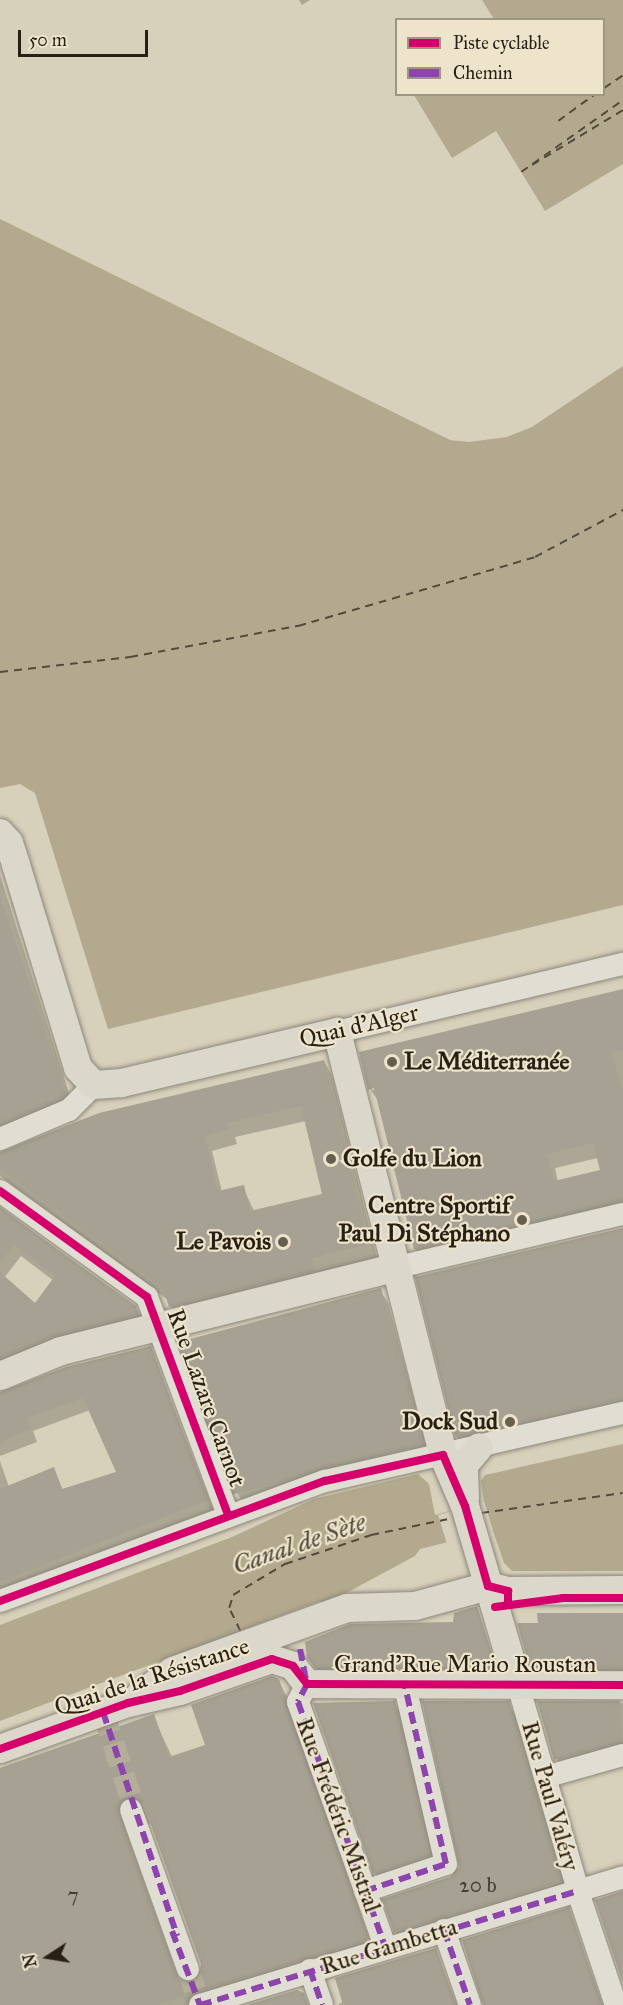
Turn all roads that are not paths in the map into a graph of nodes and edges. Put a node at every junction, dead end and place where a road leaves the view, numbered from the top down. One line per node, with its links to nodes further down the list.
1 (0, 833): 4 (main road)
2 (623, 964): 3 (street, Quai d'Alger)
3 (337, 1032): 4 (main road, Quai d'Alger); 8 (main road)
4 (94, 1085): 5 (street)
5 (0, 1139)
6 (0, 1191): 9 (street, Rue Lazare Carnot)
7 (623, 1214): 8 (street)
8 (394, 1268): 9 (main road); 13 (main road)
9 (161, 1326): 10 (main road); 15 (street, Rue Lazare Carnot)
10 (0, 1376)
11 (623, 1413): 12 (street)
12 (479, 1447): 13 (street); 14 (main road)
13 (443, 1455): 14 (main road); 15 (street)
14 (465, 1506): 16 (main road, Rue Paul Valéry)
15 (228, 1515): 18 (street)
16 (488, 1586): 17 (main road); 20 (main road, Rue Paul Valéry); 23 (main road)
17 (623, 1590)
18 (0, 1601)
19 (307, 1684): 22 (main road, Grand'Rue Mario Roustan); 23 (main road, Quai de la Résistance); 29 (street, Rue Frédéric Mistral)
20 (518, 1685): 21 (main road, Grand'Rue Mario Roustan); 22 (main road, Grand'Rue Mario Roustan); 26 (street, Rue Paul Valéry)
21 (623, 1685)
22 (405, 1686): 29 (street)
23 (128, 1703): 24 (main road, Quai de la Résistance)
24 (0, 1749)
25 (623, 1755): 26 (street)
26 (545, 1777): 30 (street, Rue Paul Valéry)
27 (131, 1810): 33 (street)
28 (623, 1877): 30 (street, Rue Gambetta)
29 (365, 1891): 32 (street, Rue Frédéric Mistral)
30 (578, 1891): 31 (street, Rue Gambetta); 38 (street, Rue Paul Valéry)
31 (444, 1930): 32 (street, Rue Gambetta); 37 (street)
32 (385, 1947): 34 (street, Rue Gambetta)
33 (188, 1969)
34 (310, 1970): 35 (street, Rue Gambetta); 36 (street)
35 (200, 2005)
36 (322, 2005)
37 (470, 2005)
38 (616, 2005)

